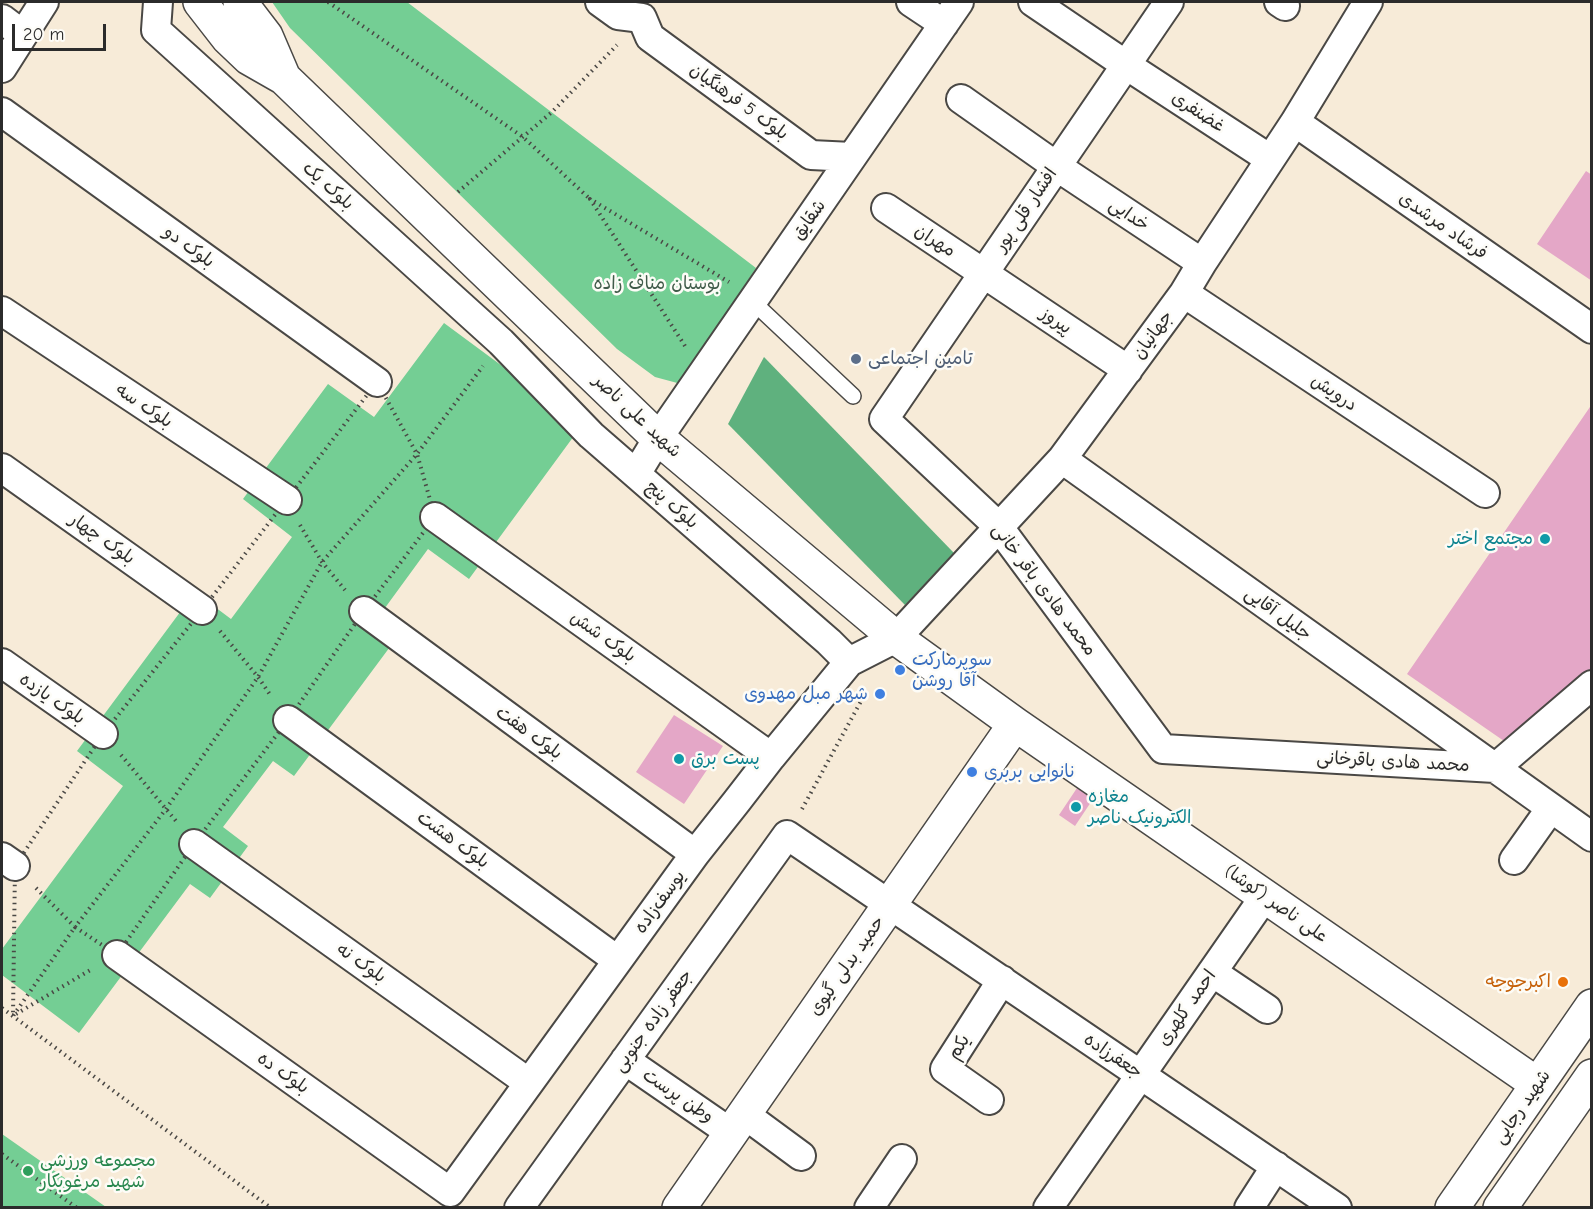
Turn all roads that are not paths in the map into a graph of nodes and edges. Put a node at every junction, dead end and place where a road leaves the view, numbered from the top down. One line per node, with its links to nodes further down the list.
1 (44, 2): 12 (street)
2 (54, 2): 12 (street)
3 (158, 2): 30 (street, بلوک یک)
4 (200, 2): 15 (street, شهید علی ناصر)
5 (240, 2): 15 (street, شهید علی ناصر)
6 (600, 2): 19 (street, بلوک 5 فرهنگیان)
7 (911, 2): 11 (street)
8 (1033, 2): 13 (street, غضنفری)
9 (1169, 2): 13 (street, افشار قلی پور)
10 (1368, 2): 18 (street, جهانیان)
11 (951, 13): 19 (street, شقایق)
12 (12, 27): 14 (street)
13 (1126, 65): 20 (street, غضنفری); 21 (street, افشار قلی پور)
14 (2, 68)
15 (284, 78): 27 (street, شهید علی ناصر)
16 (961, 99): 21 (street, خدایی)
17 (2, 112): 32 (street, بلوک دو)
18 (1294, 122): 20 (street, جهانیان); 29 (street, فرشاد مرشدی)
19 (852, 157): 26 (street, شقایق)
20 (1270, 159): 23 (street, جهانیان)
21 (1056, 166): 23 (street, خدایی); 24 (street, افشار قلی پور)
22 (886, 208): 24 (street, مهران)
23 (1202, 263): 25 (street, جهانیان)
24 (983, 273): 31 (street, پیروز); 34 (street, افشار قلی پور)
25 (1184, 293): 31 (street, جهانیان); 39 (street, درویش)
26 (753, 301): 33 (lane); 35 (street, شقایق)
27 (521, 305): 30 (street); 35 (street, شهید علی ناصر)
28 (2, 311): 40 (street, بلوک سه)
29 (1592, 329)
30 (501, 342): 38 (street, بلوک پنج)
31 (1128, 370): 36 (street, جهانیان)
32 (377, 382)
33 (853, 396)
34 (884, 419): 42 (street, محمد هادی باقر خانی)
35 (658, 438): 38 (street, شقایق); 45 (street, شهید علی ناصر)
36 (1062, 459): 42 (street, جهانیان); 54 (street, جلیل آقایی)
37 (2, 468): 44 (street, بلوک چهار)
38 (636, 474): 46 (street, بلوک پنج)
39 (1485, 493)
40 (286, 500)
41 (435, 517): 53 (street, بلوک شش)
42 (998, 526): 45 (street, جهانیان); 52 (street, محمد هادی باقر خانی)
43 (357, 603): 59 (street, بلوک هفت)
44 (202, 610)
45 (896, 638): 46 (street, یوسف‌زاده); 50 (street, شهید علی ناصر)
46 (849, 662): 53 (street, یوسف‌زاده)
47 (2, 663): 51 (street, بلوک یازده)
48 (1592, 685): 54 (street, محمد هادی باقرخانی)
49 (282, 711): 64 (street, بلوک هشت)
50 (1015, 724): 61 (street, علی ناصر (کوشا)); 62 (street, حمید بدلی گیوی)
51 (110, 743)
52 (1163, 749): 54 (street, محمد هادی باقرخانی)
53 (771, 756): 59 (street, یوسف‌زاده)
54 (1495, 768): 55 (street, جلیل آقایی)
55 (1551, 808): 58 (street, جلیل آقایی); 60 (street)
56 (187, 835): 72 (street, بلوک نه)
57 (787, 835): 62 (street, جعفرزاده); 69 (street, جعفر زاده جنوبی)
58 (1592, 837)
59 (695, 854): 64 (street, یوسف‌زاده)
60 (1514, 860)
61 (1265, 896): 65 (street, احمد کلهری); 73 (street, علی ناصر (کوشا))
62 (890, 903): 66 (street, جعفرزاده); 75 (street, حمید بدلی گیوی)
63 (107, 960): 79 (street, بلوک ده)
64 (618, 960): 72 (street, یوسف‌زاده)
65 (1212, 972): 68 (street); 70 (street, احمد کلهری)
66 (1002, 980): 70 (street, جعفرزاده); 74 (street, یکم)
67 (1592, 1006): 73 (street, شهید رجایی)
68 (1268, 1009)
69 (625, 1060): 75 (street, وطن پرست); 80 (street, جعفر زاده جنوبی)
70 (1141, 1074): 78 (street, جعفرزاده); 83 (street, احمد کلهری)
71 (1592, 1076): 87 (street)
72 (529, 1083): 79 (street, یوسف‌زاده)
73 (1537, 1084): 86 (street, شهید رجایی)
74 (989, 1100)
75 (737, 1123): 76 (street, وطن پرست); 81 (street, حمید بدلی گیوی)
76 (801, 1155)
77 (902, 1159): 82 (street)
78 (1276, 1166): 84 (street); 85 (street, جعفرزاده)
79 (450, 1192)
80 (519, 1208)
81 (679, 1208)
82 (869, 1208)
83 (1048, 1208)
84 (1249, 1208)
85 (1337, 1208)
86 (1452, 1208)
87 (1500, 1208)

